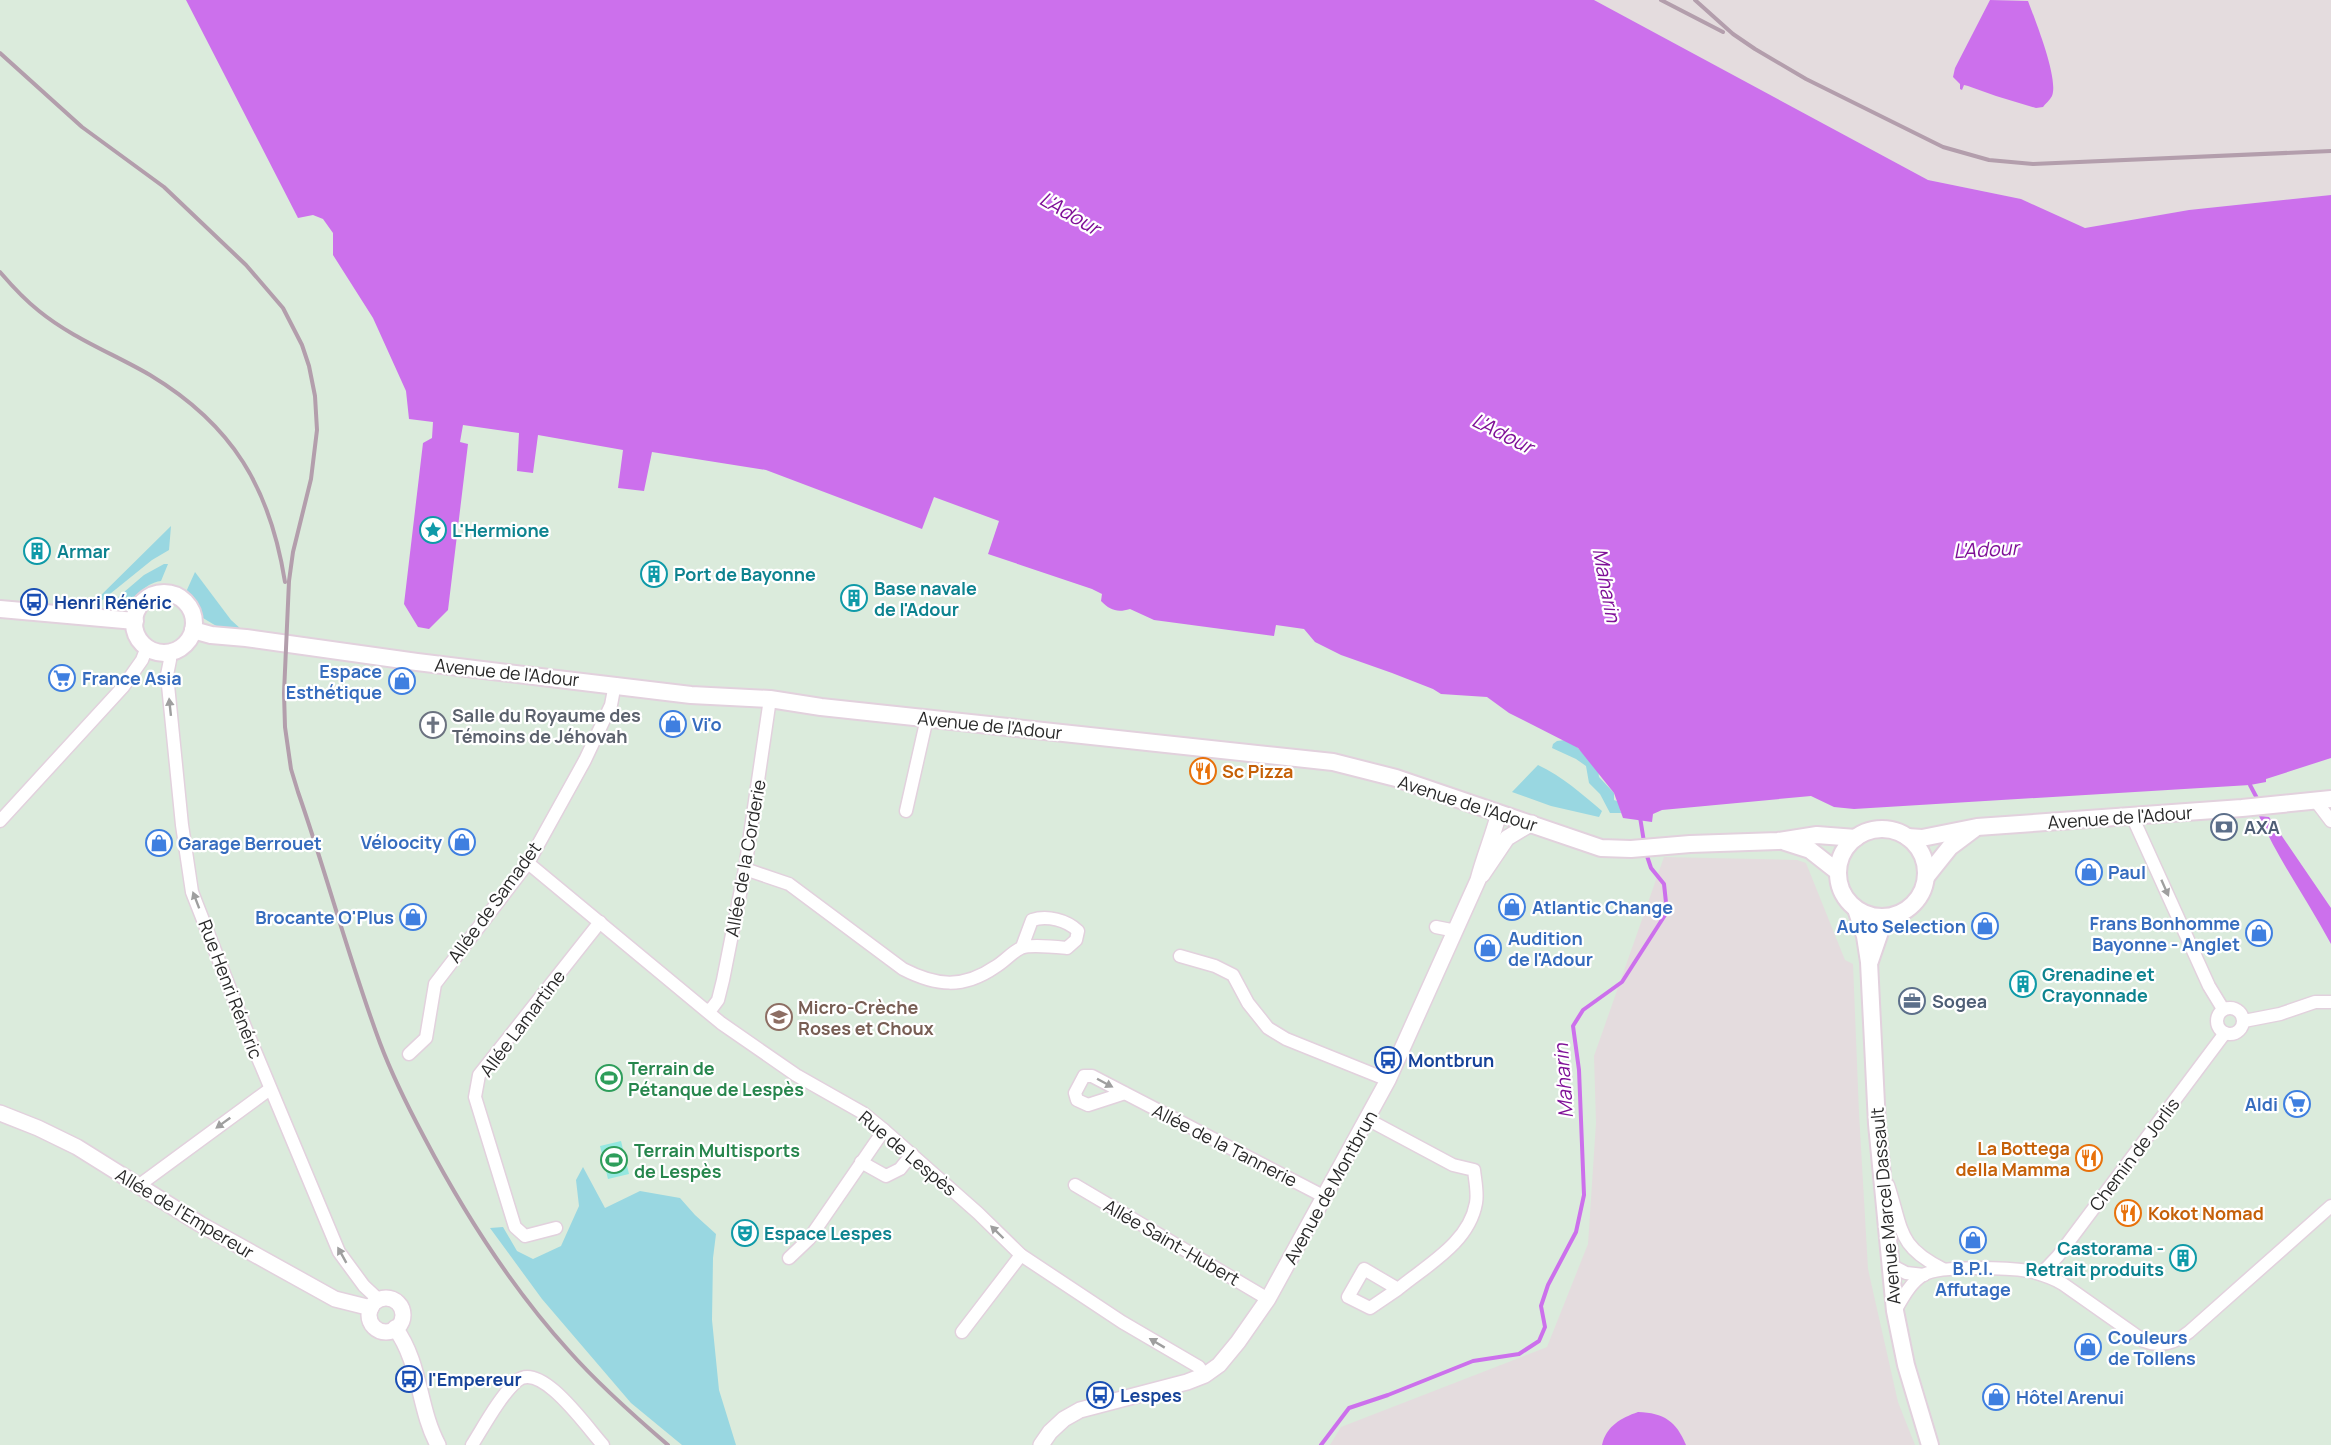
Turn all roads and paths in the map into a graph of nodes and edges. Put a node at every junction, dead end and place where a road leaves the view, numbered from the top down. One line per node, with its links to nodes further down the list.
1 (0, 609): 2 (main road)
2 (135, 621): 3 (main road); 4 (main road)
3 (193, 630): 5 (main road); 6 (main road, Avenue de l'Adour)
4 (147, 647): 5 (main road); 14 (street)
5 (169, 652): 41 (street, Rue Henri Rénéric, one-way to 5)
6 (615, 684): 7 (main road, Avenue de l'Adour); 21 (street, Allée de Samadet)
7 (770, 699): 8 (main road, Avenue de l'Adour); 22 (street, Allée de la Corderie)
8 (927, 718): 11 (street); 12 (main road, Avenue de l'Adour)
9 (2331, 792): 10 (main road)
10 (2323, 800): 13 (main road, Avenue de l'Adour); 15 (street)
11 (906, 811)
12 (1499, 813): 16 (main road, Avenue de l'Adour); 25 (street, Avenue de Montbrun)
13 (2132, 816): 17 (main road, Avenue de l'Adour); 35 (street, one-way to 35)
14 (0, 820)
15 (2331, 821)
16 (1532, 823): 20 (main road, Avenue de l'Adour); 25 (street)
17 (1977, 827): 18 (main road, Avenue de l'Adour); 24 (main road)
18 (1907, 837): 19 (main road); 24 (main road)
19 (1856, 838): 20 (main road, Avenue de l'Adour); 23 (main road)
20 (1778, 841): 23 (main road, Avenue de l'Adour)
21 (528, 863): 28 (street, Rue de Lespès); 39 (street, Allée de Samadet)
22 (745, 869): 31 (street); 36 (street, Allée de la Corderie)
23 (1838, 872): 26 (main road)
24 (1926, 877): 27 (main road)
25 (1478, 880): 30 (street, Avenue de Montbrun)
26 (1856, 909): 27 (main road); 33 (main road, Avenue Marcel Dassault)
27 (1889, 917): 33 (main road, Avenue Marcel Dassault)
28 (600, 922): 36 (street, Rue de Lespès); 53 (street, Allée Lamartine)
29 (1436, 927): 30 (street)
30 (1456, 930): 40 (street, Avenue de Montbrun)
31 (1022, 946)
32 (1180, 956): 40 (street)
33 (1869, 962): 47 (main road, Avenue Marcel Dassault)
34 (2331, 1002): 37 (street)
35 (2223, 1010): 37 (street); 38 (street)
36 (707, 1011): 45 (street, Rue de Lespès)
37 (2244, 1021): 38 (street)
38 (2225, 1033): 58 (street, Chemin de Jorlis)
39 (409, 1054)
40 (1388, 1080): 44 (street, Avenue de Montbrun)
41 (270, 1089): 50 (street, one-way to 50); 62 (street, Rue Henri Rénéric, one-way to 41)
42 (1125, 1093): 51 (street, Allée de la Tannerie)
43 (0, 1113): 50 (street, Allée de l'Empereur)
44 (1367, 1119): 51 (street, Avenue de Montbrun); 60 (street)
45 (884, 1130): 46 (street, Rue de Lespès); 48 (street)
46 (912, 1154): 48 (street); 54 (street, Rue de Lespès, one-way to 46)
47 (1880, 1160): 56 (main road, Avenue Marcel Dassault); 57 (street)
48 (861, 1162): 55 (street)
49 (1075, 1185): 61 (street, Allée Saint-Hubert)
50 (138, 1186): 62 (street, Allée de l'Empereur)
51 (1325, 1197): 61 (street, Avenue de Montbrun)
52 (2331, 1206): 58 (street)
53 (556, 1228)
54 (1021, 1255): 65 (street); 66 (street, Rue de Lespès, one-way to 54)
55 (789, 1258)
56 (1889, 1264): 59 (street); 63 (main road, Avenue Marcel Dassault)
57 (1943, 1269): 58 (street); 59 (street)
58 (2041, 1274)
59 (1924, 1275): 63 (street)
60 (1398, 1289)
61 (1268, 1299): 66 (street, Avenue de Montbrun)
62 (375, 1304): 64 (street); 64 (street)
63 (1895, 1311): 71 (main road, Avenue Marcel Dassault)
64 (395, 1328): 67 (street)
65 (962, 1332)
66 (1205, 1375): 70 (street, Avenue de Montbrun)
67 (438, 1445)
68 (472, 1445): 69 (street)
69 (603, 1445)
70 (1041, 1445)
71 (1930, 1445)

